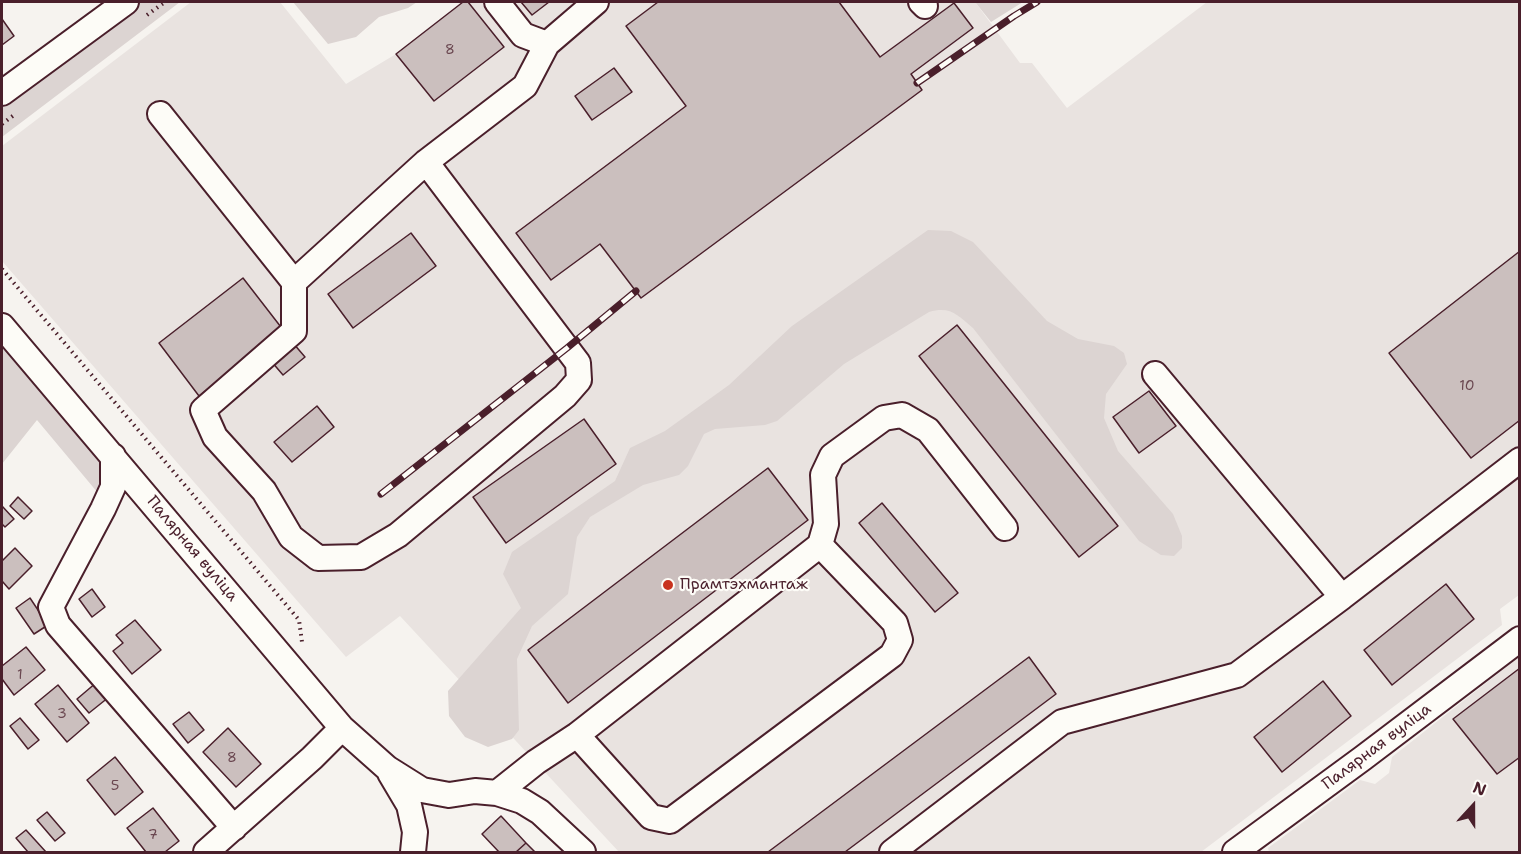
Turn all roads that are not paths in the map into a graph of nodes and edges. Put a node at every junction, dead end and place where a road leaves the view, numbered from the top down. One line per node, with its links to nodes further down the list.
1 (126, 2): 5 (street)
2 (497, 2): 4 (street)
3 (596, 2): 4 (street)
4 (547, 44): 7 (street)
5 (2, 93)
6 (160, 114): 8 (street)
7 (426, 162): 8 (street); 8 (street)
8 (294, 282)
9 (2, 326): 11 (street, Палярная вуліца)
10 (1155, 374): 15 (street)
11 (113, 456): 17 (street, Палярная вуліца); 21 (street)
12 (1520, 460): 15 (street)
13 (1005, 528): 14 (street)
14 (820, 545): 18 (street); 18 (street)
15 (1342, 597): 25 (street)
16 (1520, 639): 26 (street, Палярная вуліца)
17 (342, 728): 19 (street, Палярная вуліца); 21 (street)
18 (577, 735): 20 (street)
19 (387, 768): 20 (street, Палярная вуліца); 23 (street, Палярная вуліца)
20 (497, 793): 24 (street, Палярная вуліца)
21 (234, 828): 22 (street)
22 (206, 852)
23 (414, 852)
24 (583, 852)
25 (892, 852)
26 (1234, 852)

